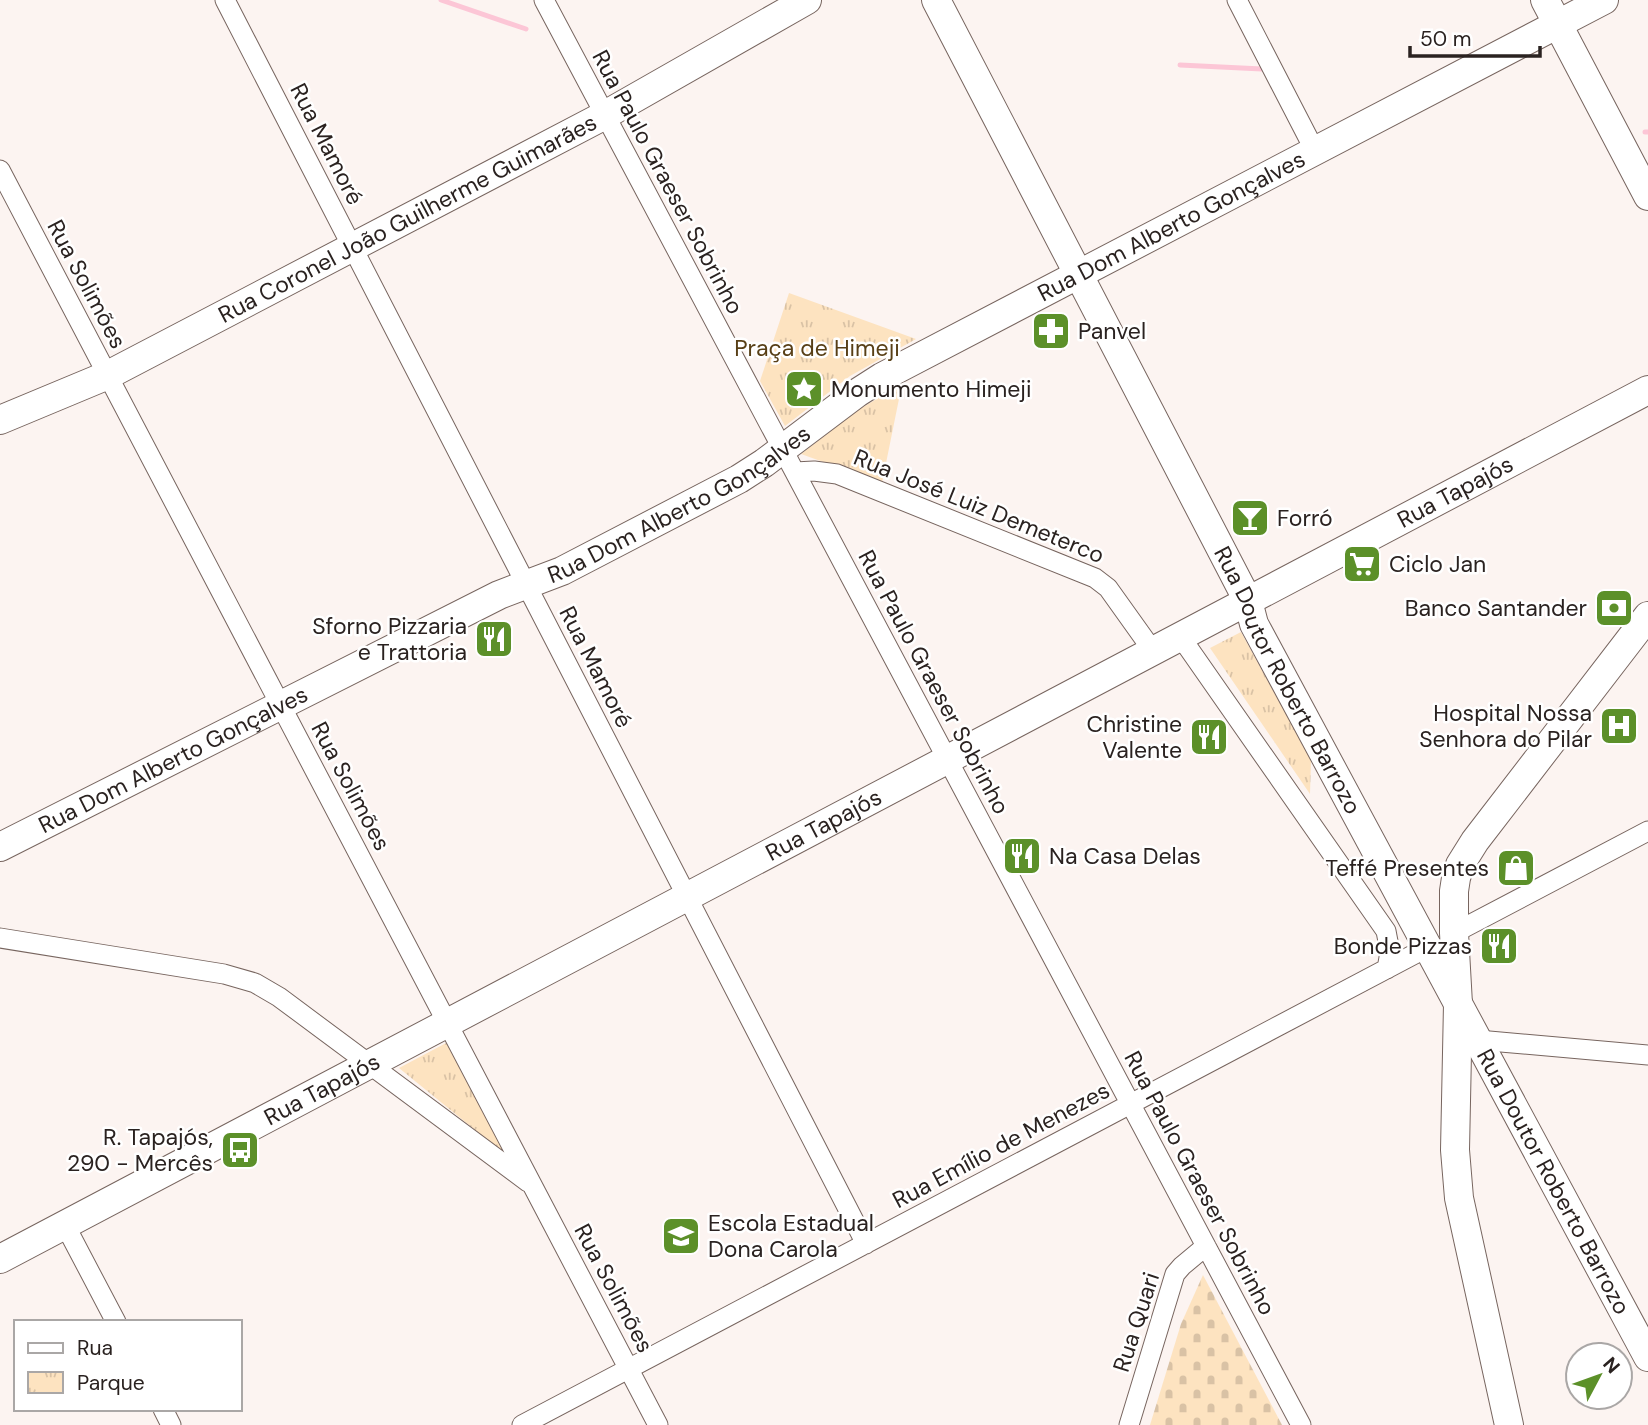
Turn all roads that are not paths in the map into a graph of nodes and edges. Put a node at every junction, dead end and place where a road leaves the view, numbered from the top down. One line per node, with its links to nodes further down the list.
1 (225, 0): 12 (street, Rua Mamoré)
2 (544, 0): 8 (street, Rua Paulo Graeser Sobrinho)
3 (807, 0): 8 (main road, Rua Coronel João Guilherme Guimarães)
4 (936, 0): 13 (main road, Rua Doutor Roberto Barrozo)
5 (1237, 0): 9 (street)
6 (1604, 0): 7 (main road, Rua Dom Alberto Gonçalves)
7 (1551, 12): 9 (main road, Rua Dom Alberto Gonçalves); 11 (main road)
8 (605, 116): 12 (main road, Rua Coronel João Guilherme Guimarães); 17 (street, Rua Paulo Graeser Sobrinho)
9 (1315, 151): 13 (main road, Rua Dom Alberto Gonçalves)
10 (0, 170): 14 (street, Rua Solimões)
11 (1648, 195)
12 (352, 247): 14 (main road, Rua Coronel João Guilherme Guimarães); 18 (street, Rua Mamoré)
13 (1079, 275): 17 (main road, Rua Dom Alberto Gonçalves); 19 (main road, Rua Doutor Roberto Barrozo)
14 (108, 375): 16 (main road, Rua Coronel João Guilherme Guimarães); 23 (street, Rua Solimões)
15 (1648, 390): 19 (main road, Rua Tapajós)
16 (0, 420)
17 (789, 460): 18 (main road, Rua Dom Alberto Gonçalves); 22 (street, Rua José Luiz Demeterco); 24 (street, Rua Paulo Graeser Sobrinho)
18 (527, 585): 23 (main road, Rua Dom Alberto Gonçalves); 27 (street, Rua Mamoré)
19 (1248, 601): 21 (main road, Rua Tapajós); 28 (main road, Rua Doutor Roberto Barrozo)
20 (1648, 616): 29 (main road)
21 (1180, 636): 22 (main road, Rua Tapajós); 32 (street)
22 (1153, 651): 24 (main road, Rua Tapajós)
23 (281, 705): 26 (main road, Rua Dom Alberto Gonçalves); 34 (street, Rua Solimões)
24 (947, 759): 27 (main road, Rua Tapajós); 39 (street, Rua Paulo Graeser Sobrinho)
25 (1648, 831): 29 (street)
26 (0, 846)
27 (687, 897): 34 (main road, Rua Tapajós); 42 (street, Rua Mamoré)
28 (1411, 916): 29 (main road); 31 (main road, Rua Doutor Roberto Barrozo)
29 (1454, 933): 33 (main road)
30 (1, 936): 38 (street)
31 (1427, 947): 32 (street, Rua Emílio de Menezes); 33 (main road, Rua Doutor Roberto Barrozo)
32 (1387, 969): 39 (street, Rua Emílio de Menezes)
33 (1458, 1004): 35 (main road, Rua Doutor Roberto Barrozo); 37 (main road)
34 (447, 1023): 38 (main road, Rua Tapajós); 40 (street, Rua Solimões)
35 (1478, 1040): 36 (street); 37 (main road); 46 (main road, Rua Doutor Roberto Barrozo)
36 (1648, 1055)
37 (1457, 1060): 52 (main road)
38 (370, 1064): 40 (street); 41 (main road, Rua Tapajós)
39 (1131, 1104): 42 (street, Rua Emílio de Menezes); 43 (street, Rua Paulo Graeser Sobrinho)
40 (532, 1185): 47 (street, Rua Solimões)
41 (65, 1225): 44 (main road, Rua Tapajós); 45 (street)
42 (866, 1244): 47 (street, Rua Emílio de Menezes)
43 (1206, 1246): 50 (street, Rua Quari); 51 (street, Rua Paulo Graeser Sobrinho)
44 (0, 1259)
45 (115, 1320)
46 (1648, 1357)
47 (628, 1369): 48 (street, Rua Emílio de Menezes); 49 (street, Rua Solimões)
48 (522, 1425)
49 (658, 1425)
50 (1129, 1425)
51 (1301, 1425)
52 (1509, 1425)

